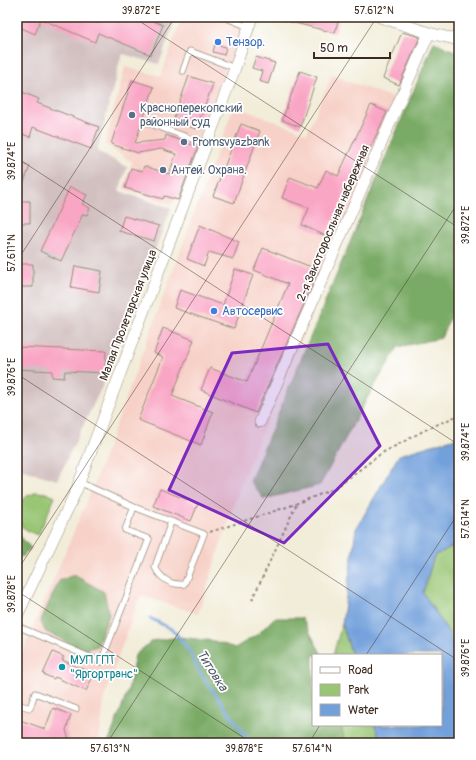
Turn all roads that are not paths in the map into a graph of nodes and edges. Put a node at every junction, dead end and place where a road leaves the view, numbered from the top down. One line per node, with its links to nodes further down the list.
1 (224, 17): 3 (lane)
2 (380, 17): 4 (street)
3 (250, 22): 6 (street, Малая Пролетарская улица)
4 (429, 33): 5 (street); 10 (street, 2-я Закоторосльная набережная)
5 (459, 40)
6 (235, 68): 7 (lane); 9 (street, Малая Пролетарская улица)
7 (183, 71)
8 (148, 123): 9 (lane)
9 (206, 144): 11 (street, Малая Пролетарская улица)
10 (260, 422)
11 (79, 482): 12 (lane); 14 (street, Малая Пролетарская улица)
12 (134, 507): 13 (lane); 15 (lane)
13 (171, 522): 13 (lane)
14 (17, 616)
15 (17, 626)
16 (17, 704): 17 (lane)
17 (76, 709)

